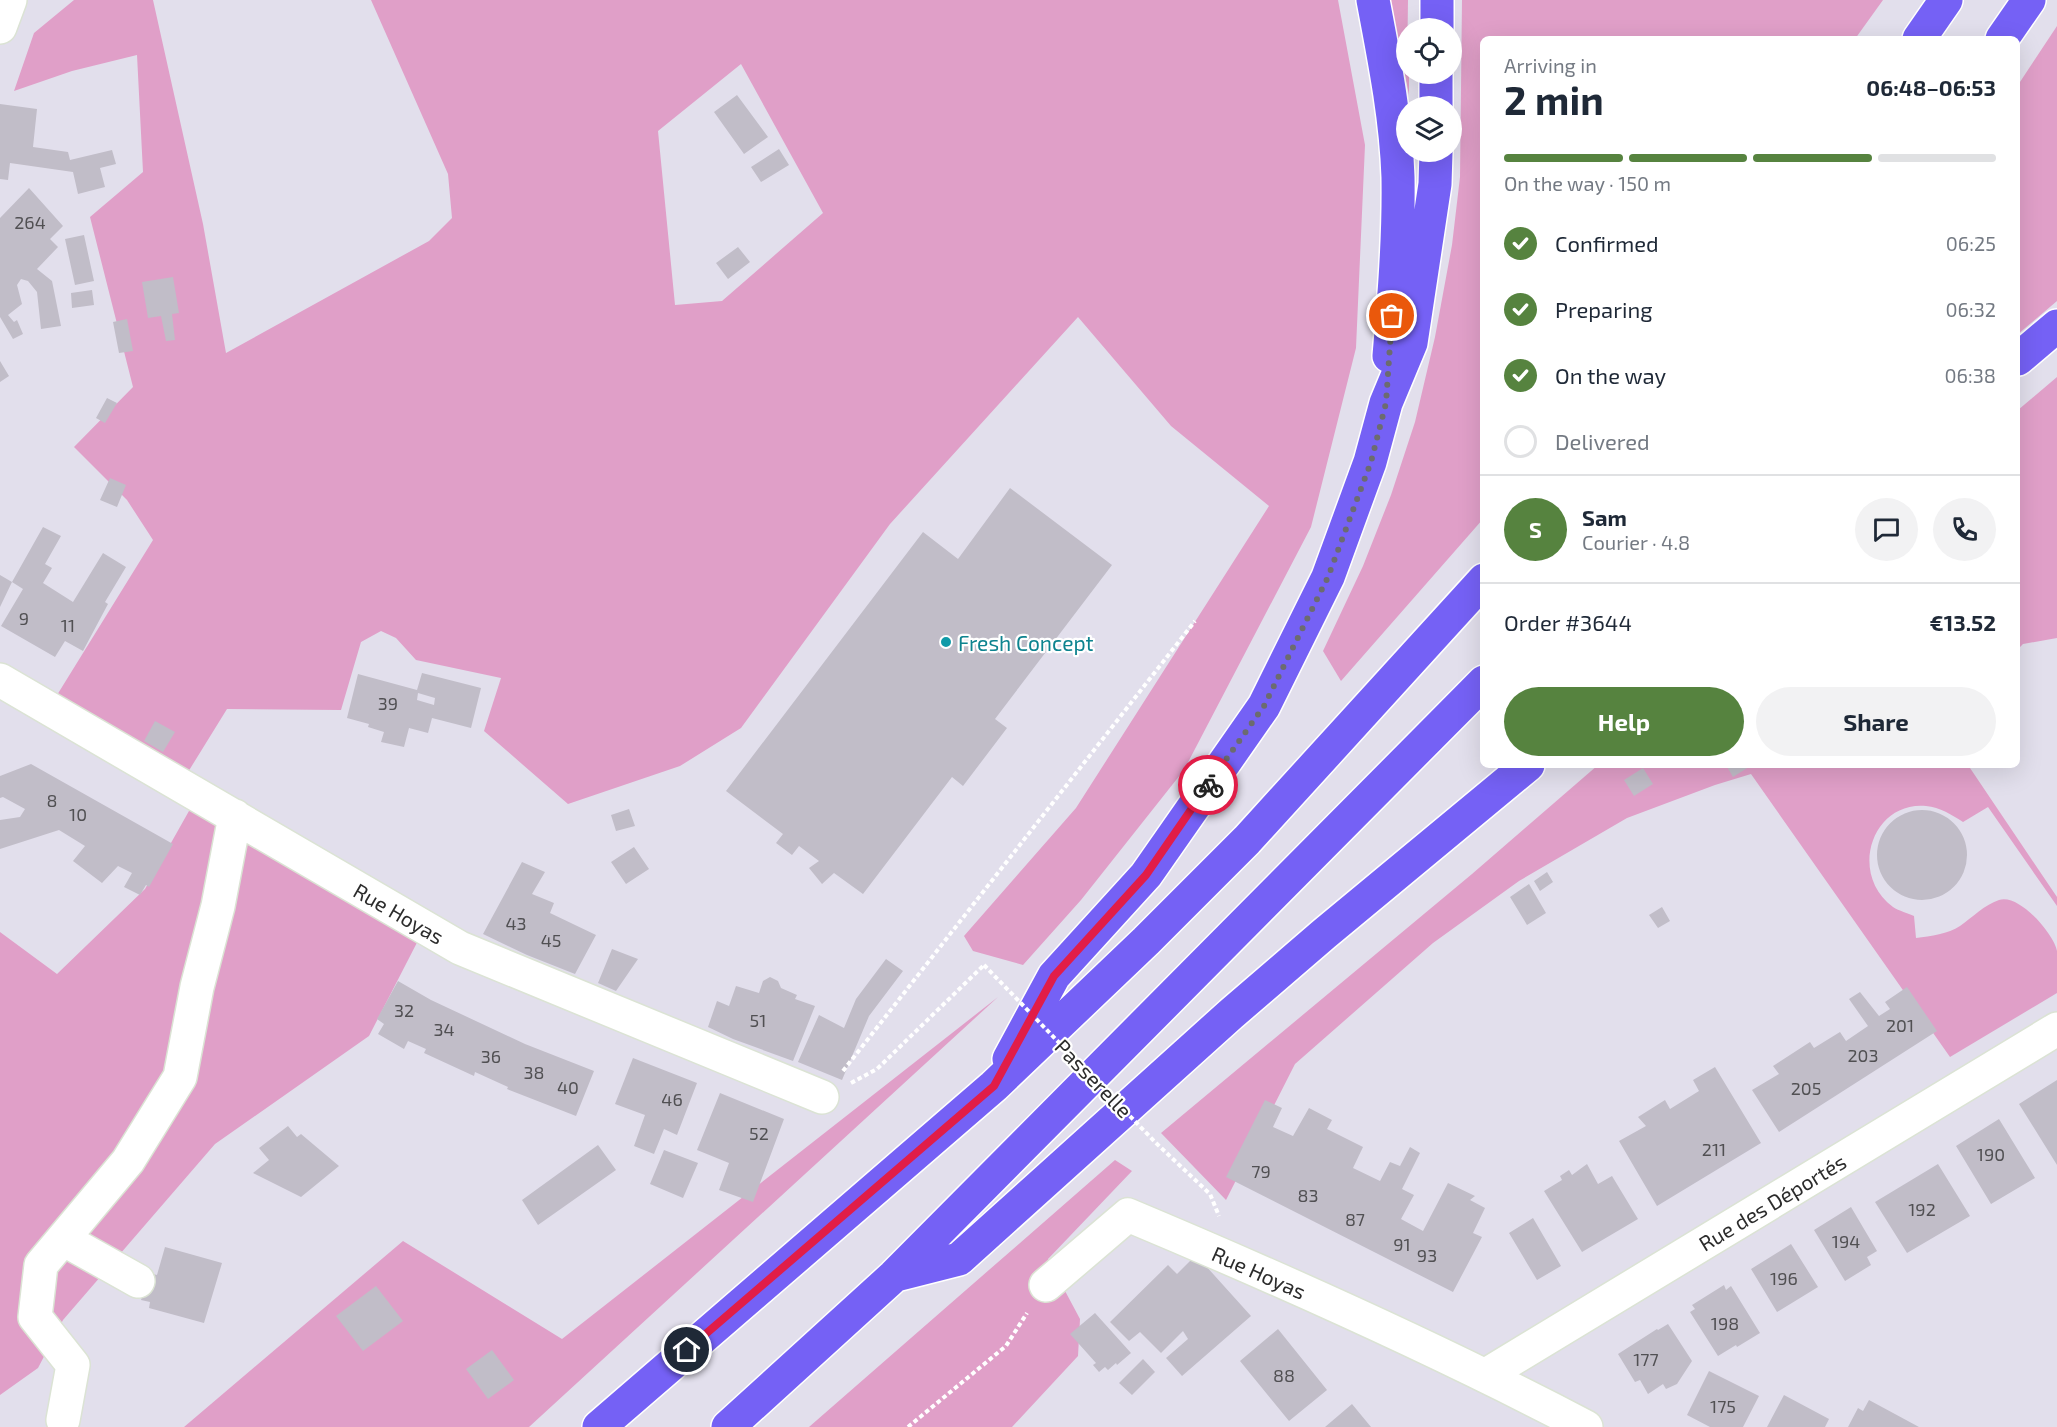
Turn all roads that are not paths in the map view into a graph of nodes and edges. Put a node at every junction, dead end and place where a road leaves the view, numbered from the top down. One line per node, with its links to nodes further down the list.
1 (10, 0): 7 (street)
2 (1373, 0): 13 (highway)
3 (1437, 0): 6 (highway)
4 (1946, 0): 8 (highway)
5 (2029, 0): 9 (highway)
6 (1437, 18)
7 (0, 27)
8 (1921, 36)
9 (2004, 36)
10 (1436, 162): 13 (highway)
11 (2057, 326): 12 (highway)
12 (2020, 357)
13 (1386, 403): 20 (highway)
14 (1480, 584): 20 (highway)
15 (0, 680): 18 (street, Rue Hoyas)
16 (1480, 686): 23 (highway)
17 (1524, 768): 23 (highway)
18 (234, 816): 21 (street, Rue Hoyas); 22 (street)
19 (2057, 1029): 26 (street, Rue des Déportés)
20 (994, 1086): 28 (highway)
21 (822, 1097)
22 (63, 1239): 24 (street); 27 (street)
23 (894, 1276): 29 (highway)
24 (138, 1281)
25 (1046, 1285): 26 (street, Rue Hoyas)
26 (1486, 1375): 30 (street)
27 (63, 1420)
28 (599, 1427)
29 (728, 1427)
30 (1586, 1427)

